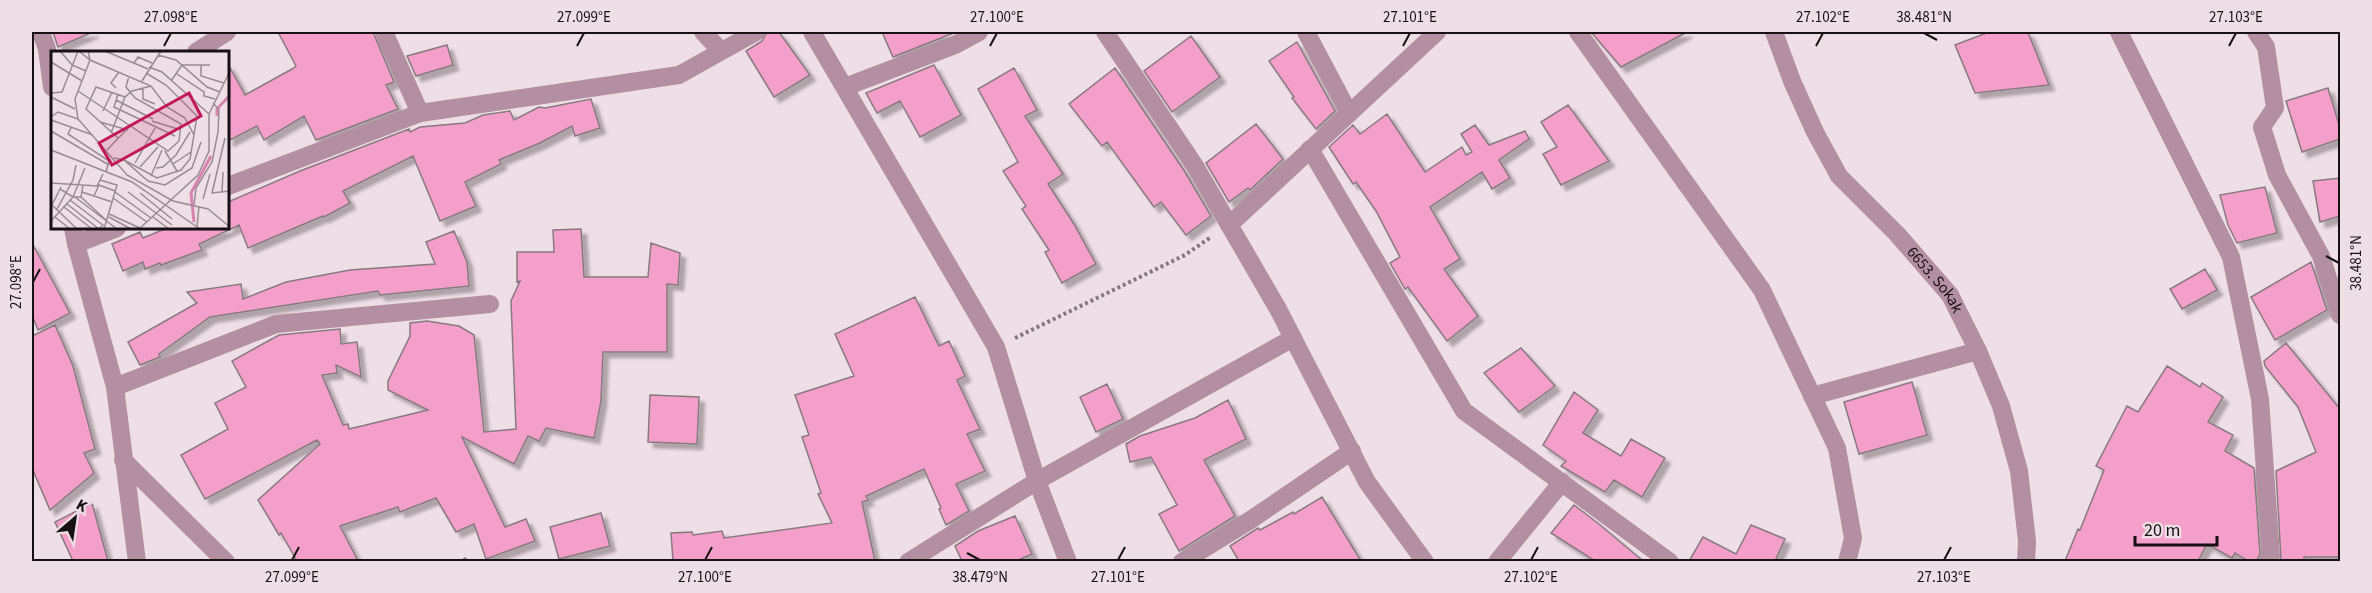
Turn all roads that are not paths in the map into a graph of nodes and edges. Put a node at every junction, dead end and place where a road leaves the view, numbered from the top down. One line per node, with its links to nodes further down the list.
1 (41, 32): 17 (street)
2 (227, 32): 15 (street)
3 (384, 32): 19 (street)
4 (703, 32): 16 (street)
5 (756, 32): 16 (street)
6 (812, 32): 18 (street)
7 (979, 32): 18 (street)
8 (1105, 32): 23 (street)
9 (1306, 32): 20 (street)
10 (1437, 32): 20 (street)
11 (1578, 32): 31 (street)
12 (1774, 32): 29 (street, 6653. Sokak)
13 (2119, 32): 46 (street)
14 (2256, 32): 27 (street)
15 (198, 51)
16 (721, 51): 19 (street)
17 (51, 79)
18 (845, 87): 34 (street)
19 (420, 113): 22 (street)
20 (1349, 113): 21 (street)
21 (1310, 149): 23 (street); 35 (street)
22 (230, 185)
23 (1229, 225): 28 (street)
24 (106, 230): 25 (street)
25 (74, 236): 30 (street)
26 (490, 304): 30 (street)
27 (2340, 315)
28 (1293, 338): 32 (street); 34 (street)
29 (1978, 351): 31 (street); 45 (street, 6653. Sokak)
30 (115, 387): 33 (street)
31 (1812, 396): 44 (street)
32 (1352, 451): 40 (street); 41 (street)
33 (123, 460): 36 (street); 37 (street)
34 (1037, 481): 38 (street); 39 (street)
35 (1562, 482): 42 (street); 43 (street)
36 (137, 561)
37 (225, 561)
38 (908, 561)
39 (1068, 561)
40 (1182, 561)
41 (1425, 561)
42 (1497, 561)
43 (1670, 561)
44 (1847, 561)
45 (2026, 561)
46 (2268, 561)

